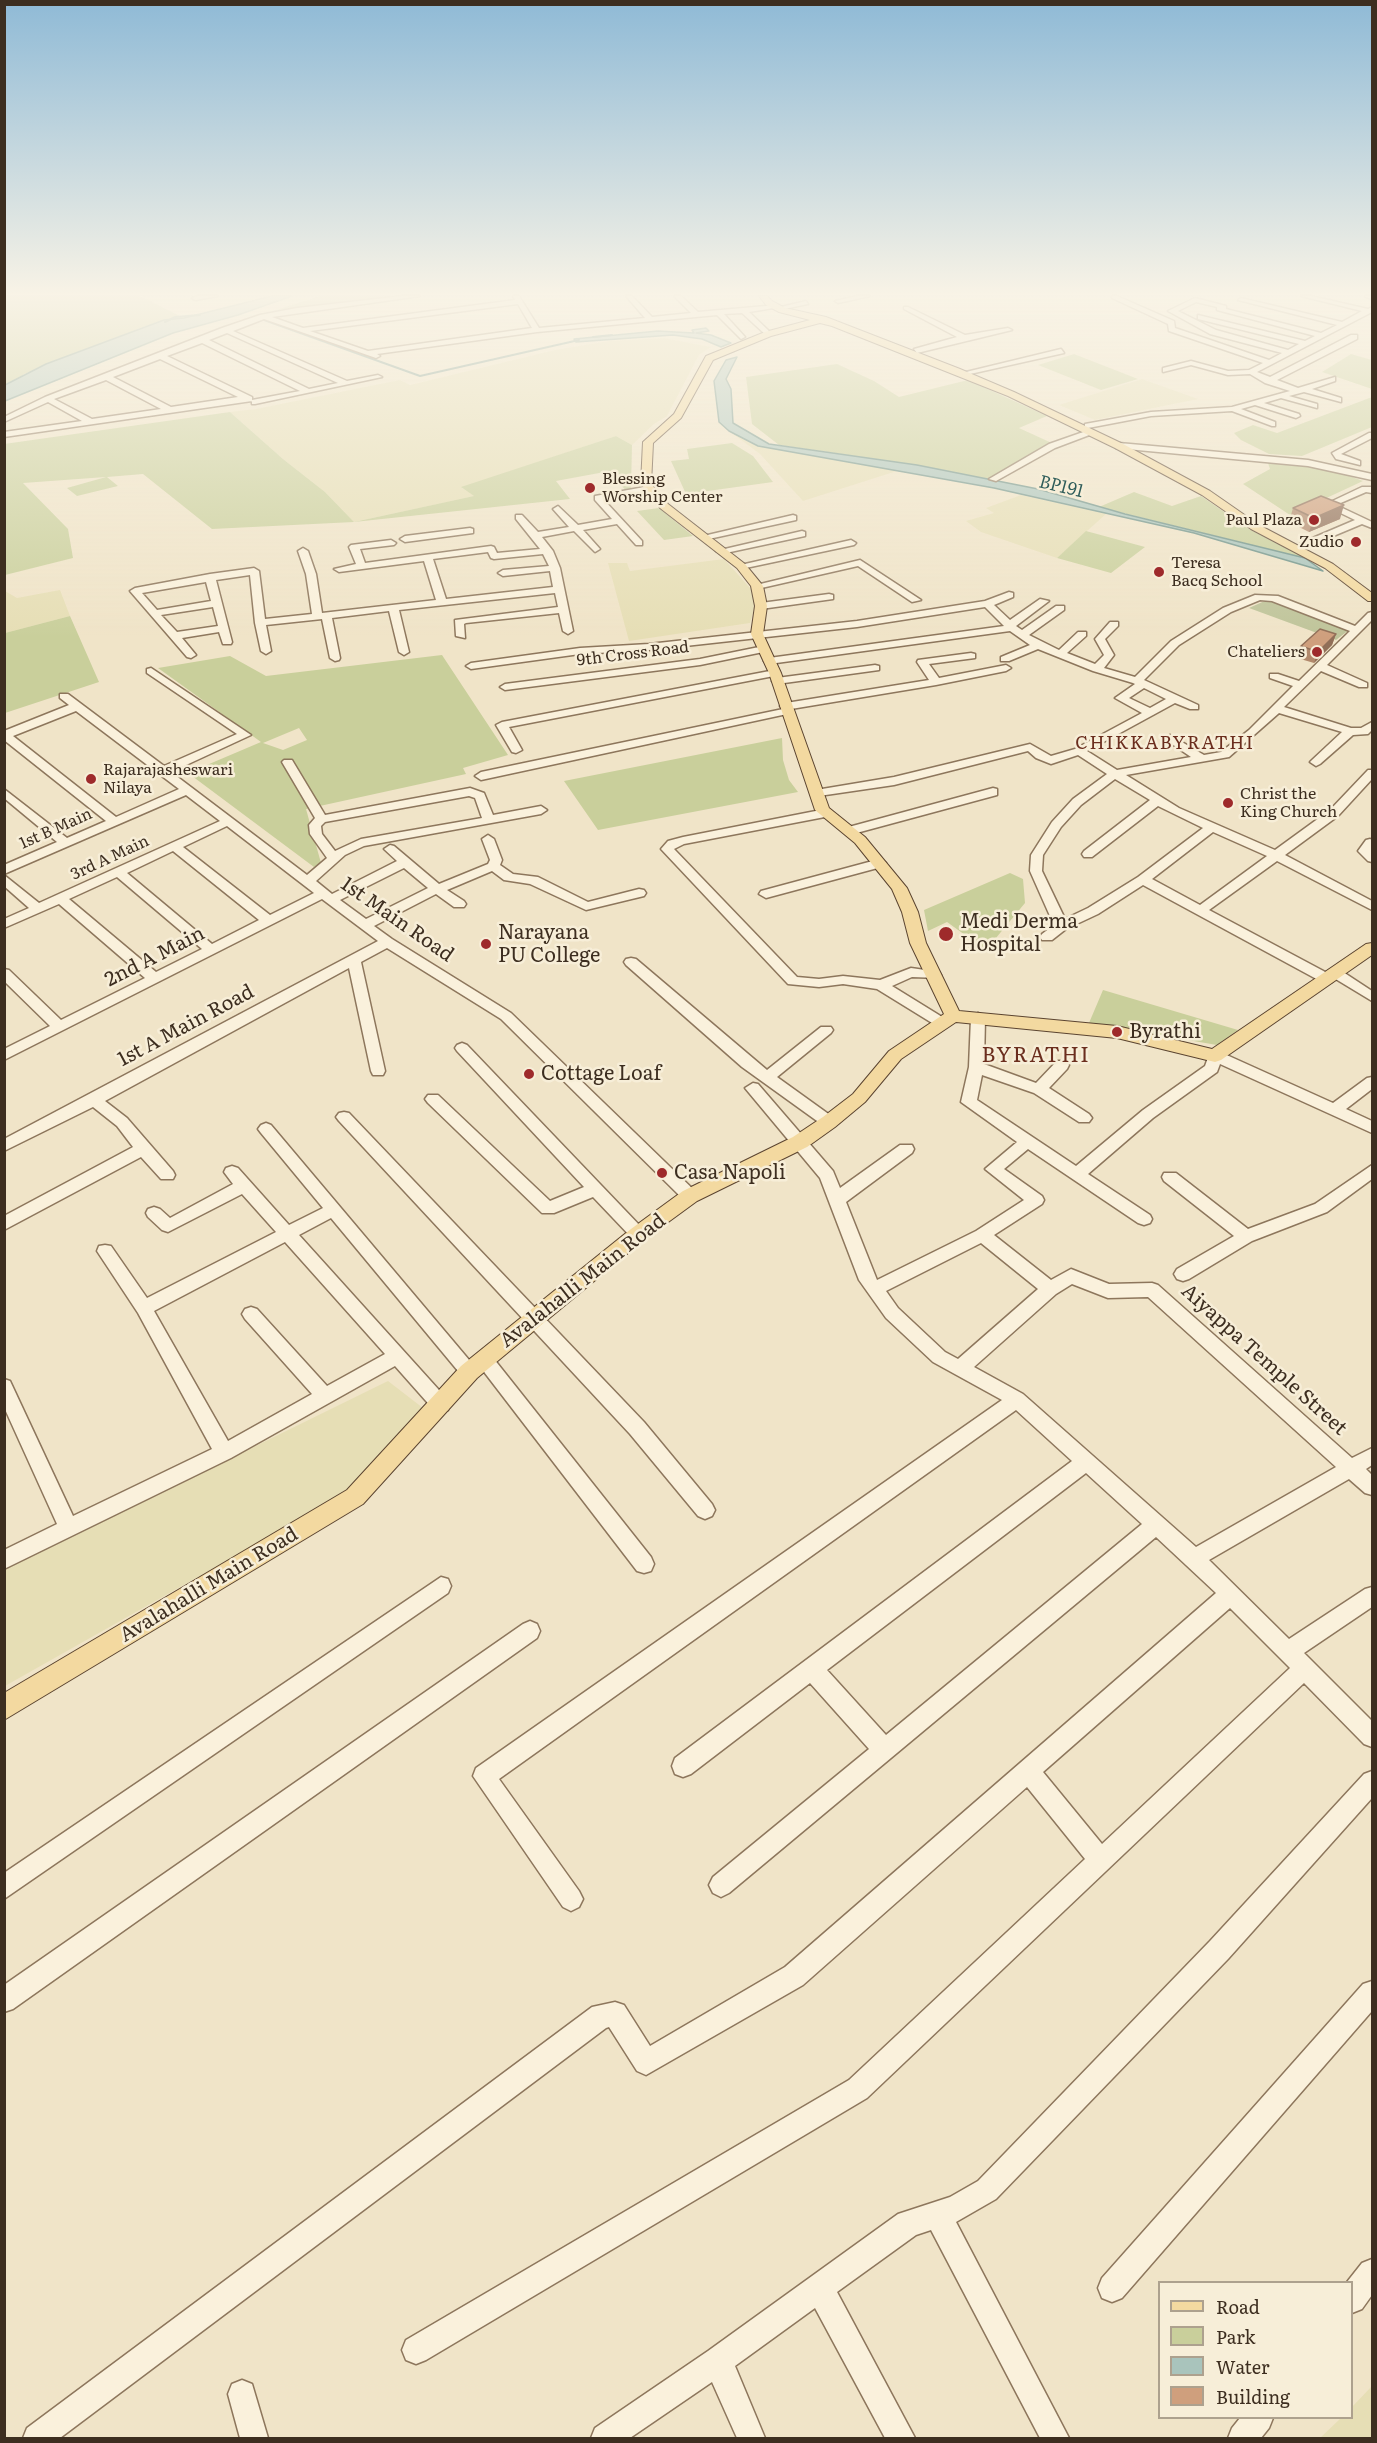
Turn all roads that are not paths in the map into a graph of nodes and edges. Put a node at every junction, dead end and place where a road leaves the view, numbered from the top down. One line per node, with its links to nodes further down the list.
1 (25, 410): 14 (street)
2 (69, 410): 15 (street)
3 (170, 410): 11 (street); 15 (street)
4 (691, 410): 25 (main road)
5 (1046, 410): 17 (main road)
6 (1049, 410): 17 (main road)
7 (1213, 410): 10 (street)
8 (1235, 410): 16 (street)
9 (1278, 410): 12 (street)
10 (1195, 411): 13 (street); 17 (street)
11 (181, 416)
12 (1296, 416)
13 (1218, 419)
14 (4, 420)
15 (91, 422): 18 (street)
16 (1272, 424)
17 (1089, 429): 20 (main road); 24 (street)
18 (4, 435)
19 (1372, 435): 21 (street)
20 (1125, 447): 22 (street); 43 (main road); 60 (main road)
21 (1372, 467): 22 (street)
22 (1360, 473): 23 (street)
23 (1372, 477)
24 (993, 479)
25 (650, 489): 30 (street); 38 (main road)
26 (1372, 490): 31 (street)
27 (558, 509): 33 (street)
28 (519, 517): 36 (street)
29 (793, 518): 38 (street)
30 (619, 520): 33 (street); 41 (street)
31 (1361, 521): 32 (street); 43 (street)
32 (1372, 525)
33 (575, 528): 36 (street); 44 (street)
34 (470, 531): 37 (street)
35 (802, 534): 46 (street)
36 (536, 535): 45 (street)
37 (429, 536): 39 (street); 48 (street)
38 (704, 537): 46 (main road)
39 (405, 539)
40 (391, 543): 49 (street)
41 (639, 543)
42 (851, 543): 50 (street)
43 (1304, 545): 55 (main road)
44 (595, 549)
45 (548, 550): 48 (street); 51 (street)
46 (721, 551): 50 (main road)
47 (303, 552): 72 (street)
48 (432, 557): 49 (street); 63 (street)
49 (362, 566): 52 (street)
50 (741, 566): 56 (main road)
51 (555, 568): 53 (street); 57 (street)
52 (339, 569)
53 (503, 573)
54 (210, 577): 64 (street); 70 (street); 73 (street)
55 (1365, 582)
56 (757, 586): 61 (street); 66 (main road)
57 (560, 589): 63 (street); 69 (street)
58 (1009, 595): 65 (street)
59 (830, 597): 66 (street)
60 (1372, 597)
61 (916, 600)
62 (1044, 601): 75 (street)
63 (442, 602): 67 (street)
64 (216, 603): 70 (street); 76 (street)
65 (987, 604): 75 (street); 80 (street)
66 (760, 606): 80 (main road)
67 (393, 607): 72 (street); 87 (street)
68 (1060, 608): 81 (street)
69 (564, 609): 78 (street); 83 (street)
70 (155, 614): 82 (street)
71 (1372, 615): 77 (street)
72 (322, 616): 73 (street); 91 (street)
73 (260, 623): 86 (street)
74 (1114, 624): 96 (street)
75 (1011, 626): 81 (street); 93 (street)
76 (224, 628): 82 (street); 84 (street)
77 (1356, 630): 94 (street); 100 (street)
78 (568, 631)
79 (1082, 633): 88 (street)
80 (757, 634): 92 (street); 93 (main road)
81 (1022, 635): 85 (street)
82 (174, 636): 89 (street)
83 (461, 636)
84 (227, 642)
85 (1038, 645): 88 (street); 99 (street)
86 (266, 651)
87 (404, 652)
88 (1060, 654): 96 (street)
89 (192, 655)
90 (971, 656): 99 (street)
91 (335, 658)
92 (471, 666)
93 (771, 666): 95 (street); 103 (street, 9th Cross Road); 108 (main road); 118 (street)
94 (1319, 666): 101 (street); 102 (street)
95 (875, 668)
96 (1097, 669): 100 (street)
97 (151, 671): 124 (street)
98 (1274, 676): 101 (street)
99 (936, 682): 108 (street)
100 (1140, 682): 105 (street); 110 (street)
101 (1300, 685): 109 (street)
102 (1363, 685)
103 (505, 687)
104 (64, 696): 106 (street, 1st Main Road)
105 (1175, 699): 107 (street); 110 (street)
106 (78, 706): 115 (street); 124 (street, 1st Main Road)
107 (1194, 707)
108 (786, 708): 127 (street); 131 (main road)
109 (1275, 708): 113 (street); 114 (street)
110 (1151, 713): 119 (street)
111 (1372, 725): 113 (street)
112 (1237, 726): 114 (street)
113 (1350, 731): 123 (street)
114 (1253, 732): 120 (street)
115 (5, 735): 137 (street)
116 (1170, 738): 121 (street)
117 (1193, 743): 120 (street)
118 (516, 750)
119 (1079, 751): 126 (street); 131 (street)
120 (1222, 755): 121 (street)
121 (1203, 759): 126 (street)
122 (288, 762): 135 (street)
123 (1316, 762)
124 (162, 771): 128 (street, 1st Main Road)
125 (1372, 772): 147 (street)
126 (1114, 774): 132 (street); 170 (street)
127 (481, 776)
128 (187, 790): 137 (street, 1st B Main); 138 (street, 1st Main Road)
129 (4, 792): 142 (street)
130 (993, 792): 140 (street)
131 (816, 794): 134 (main road)
132 (1159, 799): 139 (street); 146 (street)
133 (541, 810): 136 (street)
134 (826, 813): 140 (main road); 181 (street)
135 (321, 819): 136 (street); 148 (street)
136 (489, 820): 148 (street)
137 (114, 821): 142 (street, 1st B Main)
138 (228, 821): 144 (street, 3rd A Main); 157 (street, 1st Main Road)
139 (1210, 828): 147 (street); 156 (street)
140 (849, 831): 151 (main road)
141 (488, 839): 152 (street)
142 (66, 843): 153 (street, 1st B Main)
143 (1370, 843): 149 (street)
144 (174, 846): 154 (street, 3rd A Main); 167 (street)
145 (390, 849): 150 (street)
146 (1088, 854)
147 (1275, 855): 164 (street); 166 (street)
148 (333, 858): 157 (street)
149 (1372, 858)
150 (406, 862): 158 (street); 161 (street, 2nd A Main)
151 (880, 864): 160 (street); 178 (main road)
152 (493, 866): 158 (street); 159 (street)
153 (4, 870)
154 (117, 872): 162 (street, 3rd A Main); 174 (street)
155 (4, 879): 165 (street)
156 (1143, 880): 166 (street); 170 (street)
157 (307, 881): 161 (street, 1st Main Road)
158 (437, 889): 163 (street); 169 (street)
159 (639, 893)
160 (766, 894)
161 (327, 896): 167 (street, 2nd A Main); 169 (street, 1st Main Road)
162 (60, 898): 165 (street, 3rd A Main); 180 (street)
163 (459, 904)
164 (1372, 906)
165 (38, 909): 168 (street, 3rd A Main)
166 (1200, 911): 179 (street)
167 (269, 921): 174 (street, 2nd A Main)
168 (4, 924)
169 (365, 925): 172 (street, 1st Main Road)
170 (1061, 926): 171 (street)
171 (1047, 937)
172 (387, 942): 175 (street, 1st A Main Road); 215 (street, 1st Main Road)
173 (1372, 948): 179 (main road)
174 (211, 950): 180 (street, 2nd A Main)
175 (354, 960): 192 (street); 198 (street, 1st A Main Road)
176 (631, 962): 193 (street)
177 (4, 973): 185 (street)
178 (934, 975): 181 (street); 184 (main road)
179 (1331, 976): 182 (street); 189 (main road)
180 (155, 979): 185 (street, 2nd A Main)
181 (880, 985): 184 (street)
182 (1372, 997)
183 (978, 1018): 184 (main road); 189 (main road); 191 (street)
184 (948, 1020): 202 (main road, Avalahalli Main Road)
185 (60, 1027): 188 (street, 2nd A Main)
186 (826, 1030): 193 (street)
187 (462, 1048): 214 (street)
188 (4, 1055)
189 (1215, 1056): 199 (street); 212 (street)
190 (1062, 1065): 196 (street)
191 (976, 1066): 196 (street); 206 (street)
192 (378, 1071)
193 (767, 1078): 202 (street)
194 (1372, 1082): 199 (street)
195 (753, 1088): 205 (street)
196 (1039, 1089): 201 (street)
197 (433, 1099): 214 (street)
198 (94, 1100): 207 (street, 1st A Main Road); 208 (street)
199 (1334, 1110): 203 (street)
200 (344, 1117): 231 (street)
201 (1084, 1118)
202 (829, 1122): 205 (main road, Avalahalli Main Road)
203 (1372, 1127)
204 (266, 1129): 217 (street)
205 (800, 1142): 215 (main road, Avalahalli Main Road); 216 (street)
206 (1027, 1142): 212 (street); 223 (street)
207 (4, 1146)
208 (143, 1149): 211 (street); 220 (street)
209 (906, 1149): 216 (street)
210 (1372, 1171): 224 (street)
211 (167, 1175)
212 (1076, 1175): 219 (street)
213 (1170, 1177): 224 (street)
214 (595, 1190): 222 (street)
215 (690, 1196): 222 (main road, Avalahalli Main Road)
216 (836, 1200): 227 (street)
217 (333, 1210): 221 (street); 233 (street)
218 (154, 1213): 221 (street)
219 (1144, 1219)
220 (4, 1224)
221 (287, 1234): 229 (street); 232 (street)
222 (638, 1234): 231 (main road, Avalahalli Main Road)
223 (982, 1235): 227 (street); 228 (street)
224 (1246, 1237): 226 (street)
225 (105, 1251): 229 (street)
226 (1183, 1274)
227 (875, 1289): 234 (street)
228 (1050, 1289): 234 (street); 242 (street, Aiyappa Temple Street)
229 (144, 1308): 239 (street)
230 (251, 1314): 236 (street)
231 (534, 1318): 233 (main road, Avalahalli Main Road); 244 (street)
232 (396, 1358): 236 (street); 238 (street)
233 (476, 1366): 238 (main road, Avalahalli Main Road); 249 (street)
234 (960, 1368): 237 (street)
235 (4, 1386): 246 (street)
236 (325, 1396): 239 (street)
237 (1017, 1399): 241 (street); 266 (street)
238 (441, 1405): 257 (main road, Avalahalli Main Road)
239 (224, 1452): 246 (street)
240 (1372, 1456): 242 (street)
241 (1085, 1462): 245 (street); 255 (street)
242 (1351, 1469): 243 (street, Aiyappa Temple Street); 247 (street)
243 (1372, 1487)
244 (705, 1509)
245 (1156, 1525): 247 (street); 259 (street)
246 (69, 1528): 248 (street)
247 (1194, 1558): 251 (street)
248 (4, 1560)
249 (644, 1564)
250 (441, 1586): 265 (street)
251 (1230, 1594): 254 (street); 261 (street)
252 (1372, 1596): 254 (street)
253 (530, 1631): 268 (street)
254 (1287, 1652): 256 (street)
255 (812, 1669): 259 (street); 260 (street)
256 (1305, 1670): 258 (street); 263 (street)
257 (4, 1708)
258 (1372, 1736)
259 (885, 1750): 264 (street)
260 (683, 1766)
261 (1028, 1771): 263 (street); 279 (street)
262 (1372, 1782): 269 (street)
263 (1101, 1862): 274 (street)
264 (721, 1885)
265 (4, 1887)
266 (571, 1899)
267 (1372, 1993): 272 (street)
268 (4, 2000)
269 (937, 2214): 271 (street); 283 (street)
270 (1372, 2273): 273 (street)
271 (819, 2287): 275 (street); 282 (street)
272 (1112, 2288)
273 (1353, 2299)
274 (416, 2350)
275 (718, 2361): 278 (street); 281 (street)
276 (242, 2394): 280 (street)
277 (1258, 2419): 284 (street)
278 (606, 2438)
279 (37, 2439)
280 (254, 2439)
281 (751, 2439)
282 (901, 2439)
283 (1055, 2439)
284 (1242, 2439)

